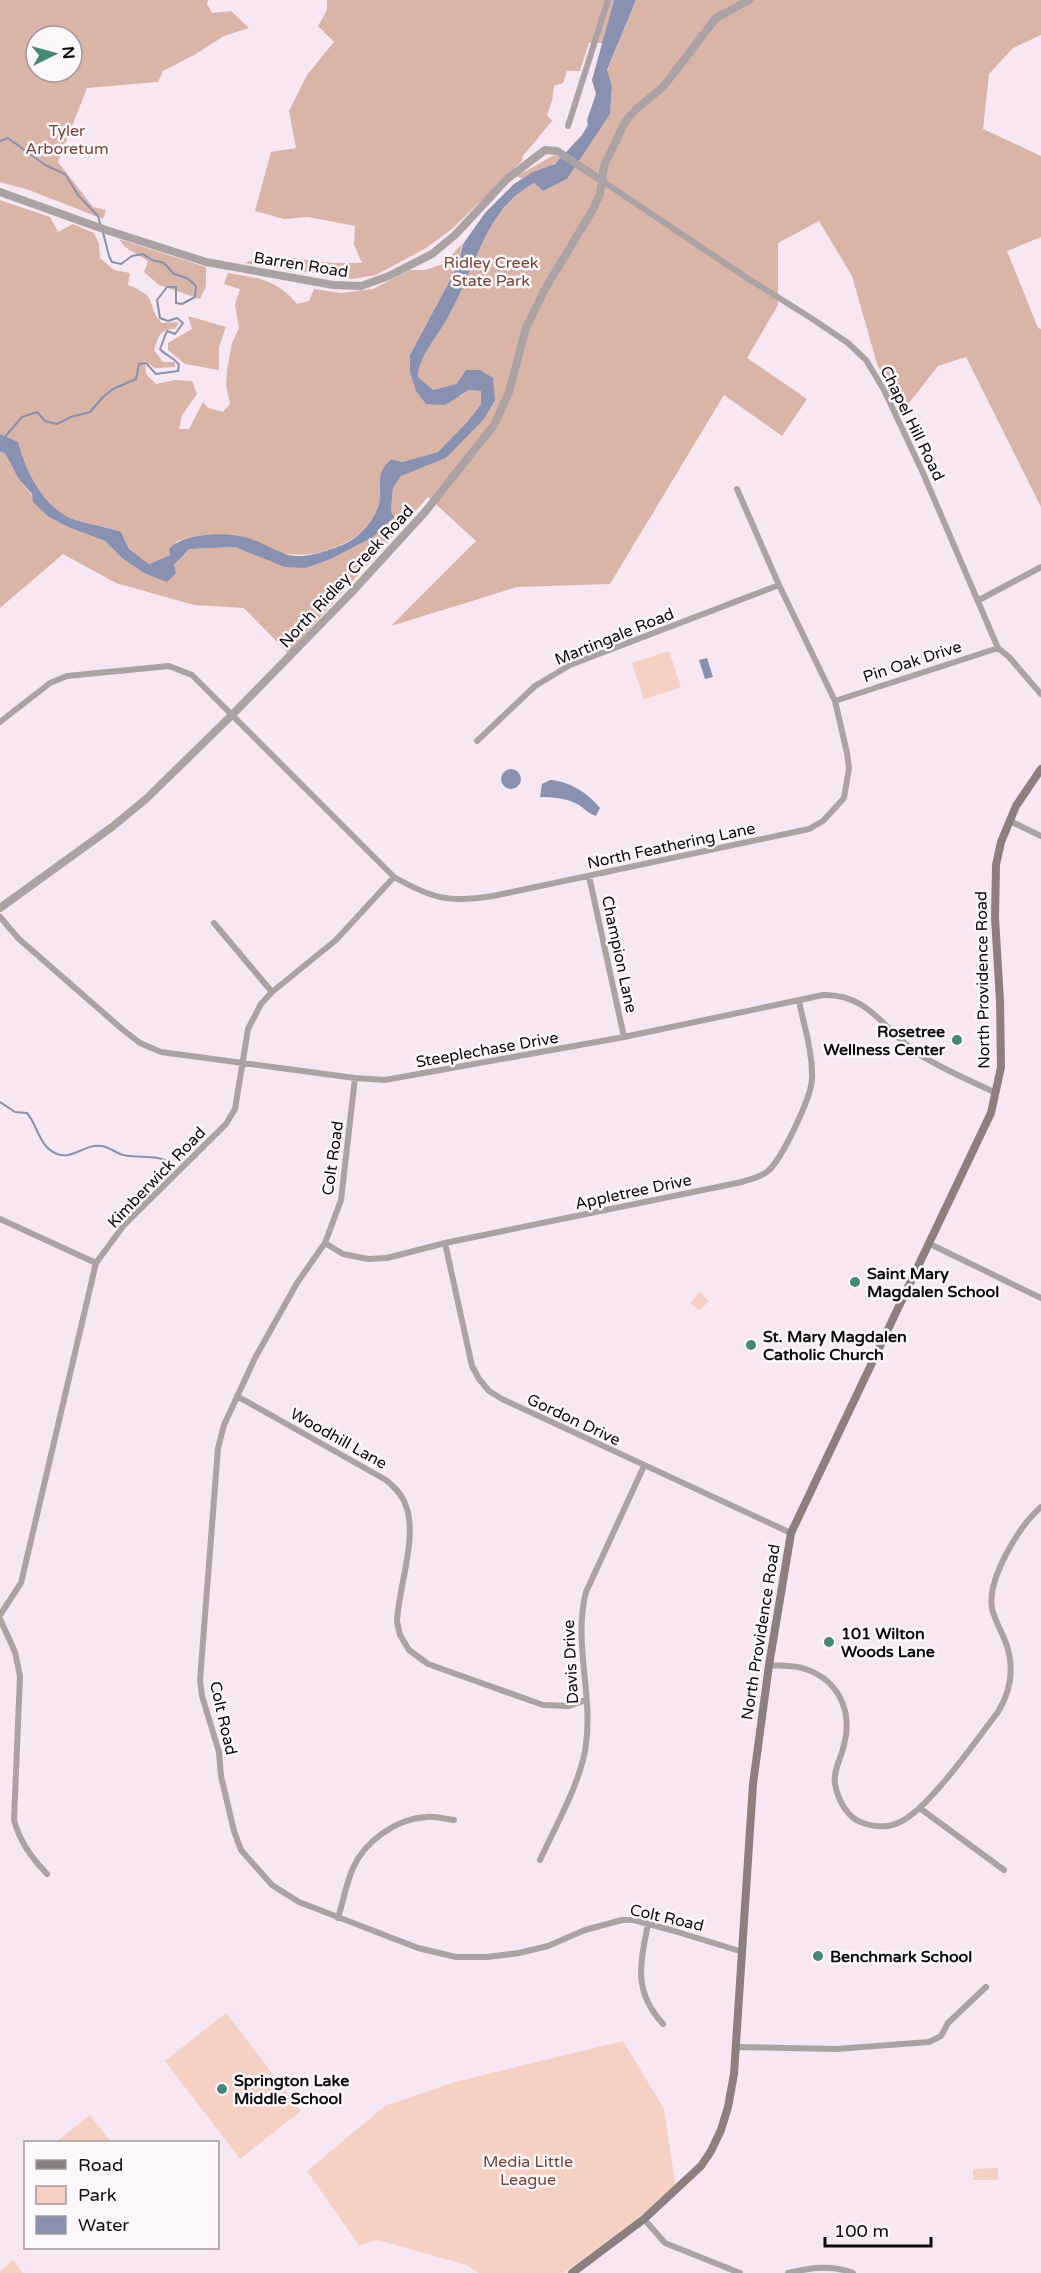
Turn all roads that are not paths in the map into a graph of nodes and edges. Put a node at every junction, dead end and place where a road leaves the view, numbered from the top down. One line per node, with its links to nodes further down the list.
1 (608, 0): 3 (street)
2 (749, 0): 5 (street, North Ridley Creek Road)
3 (568, 126)
4 (560, 153): 5 (street, Chapel Hill Road); 6 (street, Barren Road)
5 (601, 180): 10 (street, Chapel Hill Road); 14 (street, North Ridley Creek Road)
6 (0, 192)
7 (737, 489): 9 (street, North Feathering Lane)
8 (1041, 567): 10 (street)
9 (779, 585): 13 (street, North Feathering Lane); 16 (street, Martingale Road)
10 (979, 600): 11 (street, Chapel Hill Road)
11 (998, 648): 12 (street, Chapel Hill Road); 13 (street, Pin Oak Drive)
12 (1041, 694)
13 (835, 701): 20 (street, North Feathering Lane)
14 (232, 715): 15 (street, North Feathering Lane); 21 (street, North Feathering Lane); 22 (street, North Ridley Creek Road)
15 (0, 722)
16 (477, 741)
17 (1041, 769): 18 (main road, North Providence Road)
18 (1010, 821): 19 (street); 30 (main road, North Providence Road)
19 (1041, 836)
20 (589, 876): 21 (street, North Feathering Lane); 27 (street, Champion Lane)
21 (394, 877): 25 (street, Kimberwick Road)
22 (0, 908)
23 (0, 917): 28 (street, Steeplechase Drive)
24 (214, 923): 25 (street)
25 (272, 992): 28 (street, Kimberwick Road)
26 (799, 1001): 27 (street, Steeplechase Drive); 30 (street, Steeplechase Drive); 33 (street, Appletree Drive)
27 (624, 1037): 29 (street, Steeplechase Drive)
28 (243, 1062): 29 (street, Steeplechase Drive); 35 (street, Kimberwick Road)
29 (355, 1078): 32 (street, Colt Road)
30 (996, 1093): 34 (main road, North Providence Road)
31 (0, 1219): 35 (street)
32 (326, 1243): 33 (street, Appletree Drive); 37 (street, Colt Road)
33 (445, 1243): 38 (street, Gordon Drive)
34 (930, 1244): 36 (street); 40 (main road, North Providence Road)
35 (96, 1263): 41 (street, Kimberwick Road)
36 (1041, 1298)
37 (237, 1396): 43 (street, Woodhill Lane); 49 (street, Colt Road)
38 (644, 1466): 40 (street, Gordon Drive); 43 (street, Davis Drive)
39 (1041, 1507): 44 (street)
40 (791, 1533): 42 (main road, North Providence Road)
41 (0, 1617): 48 (street)
42 (769, 1665): 44 (street); 51 (main road, North Providence Road)
43 (586, 1701): 46 (street, Davis Drive)
44 (921, 1809): 47 (street)
45 (454, 1820): 49 (street)
46 (540, 1860)
47 (1004, 1870)
48 (47, 1874)
49 (338, 1918): 50 (street, Colt Road)
50 (648, 1924): 51 (street, Colt Road); 53 (street)
51 (743, 1953): 54 (main road, North Providence Road)
52 (986, 1987): 54 (street)
53 (663, 2024)
54 (736, 2047): 55 (main road, North Providence Road)
55 (644, 2219): 56 (main road, North Providence Road); 57 (street)
56 (572, 2273)
57 (740, 2273)
58 (788, 2273): 59 (street)
59 (853, 2273)

